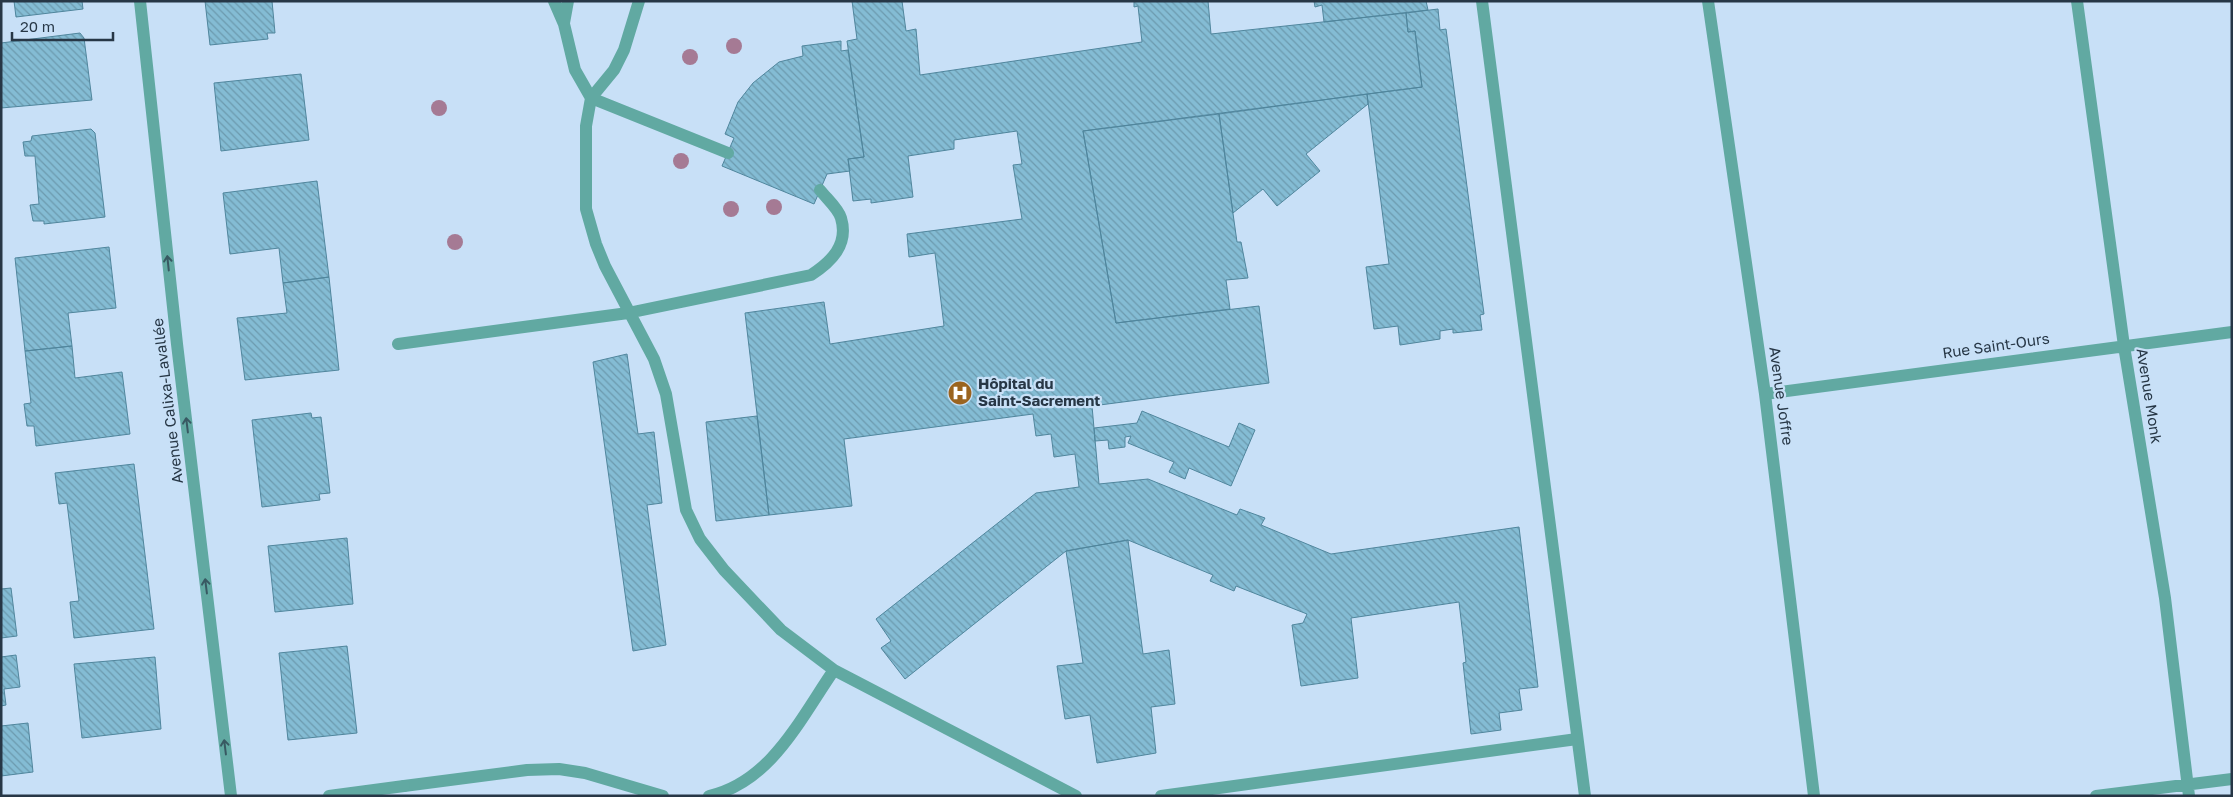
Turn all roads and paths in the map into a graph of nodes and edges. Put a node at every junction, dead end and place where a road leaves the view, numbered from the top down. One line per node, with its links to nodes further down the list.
1 (140, 1): 21 (street, Avenue Calixa-Lavallée, one-way to 1)
2 (554, 1): 8 (street)
3 (568, 1): 8 (street)
4 (639, 1): 9 (street)
5 (1482, 1): 18 (street)
6 (1708, 1): 16 (street, Avenue Joffre)
7 (2077, 1): 15 (street, Avenue Monk)
8 (564, 24): 9 (street)
9 (591, 98): 10 (street); 12 (street)
10 (728, 153)
11 (820, 190): 12 (street)
12 (628, 313): 14 (street); 17 (street)
13 (2232, 332): 15 (street, Rue Saint-Ours)
14 (398, 344)
15 (2124, 346): 16 (street, Rue Saint-Ours); 20 (street, Avenue Monk)
16 (1766, 394): 28 (street, Avenue Joffre)
17 (834, 670): 24 (street); 25 (street)
18 (1577, 739): 26 (street); 27 (street)
19 (2232, 779): 20 (street)
20 (2188, 789): 29 (street)
21 (231, 796)
22 (328, 796): 23 (street)
23 (663, 796)
24 (709, 796)
25 (1076, 796)
26 (1161, 796)
27 (1585, 796)
28 (1814, 796)
29 (2096, 796)

